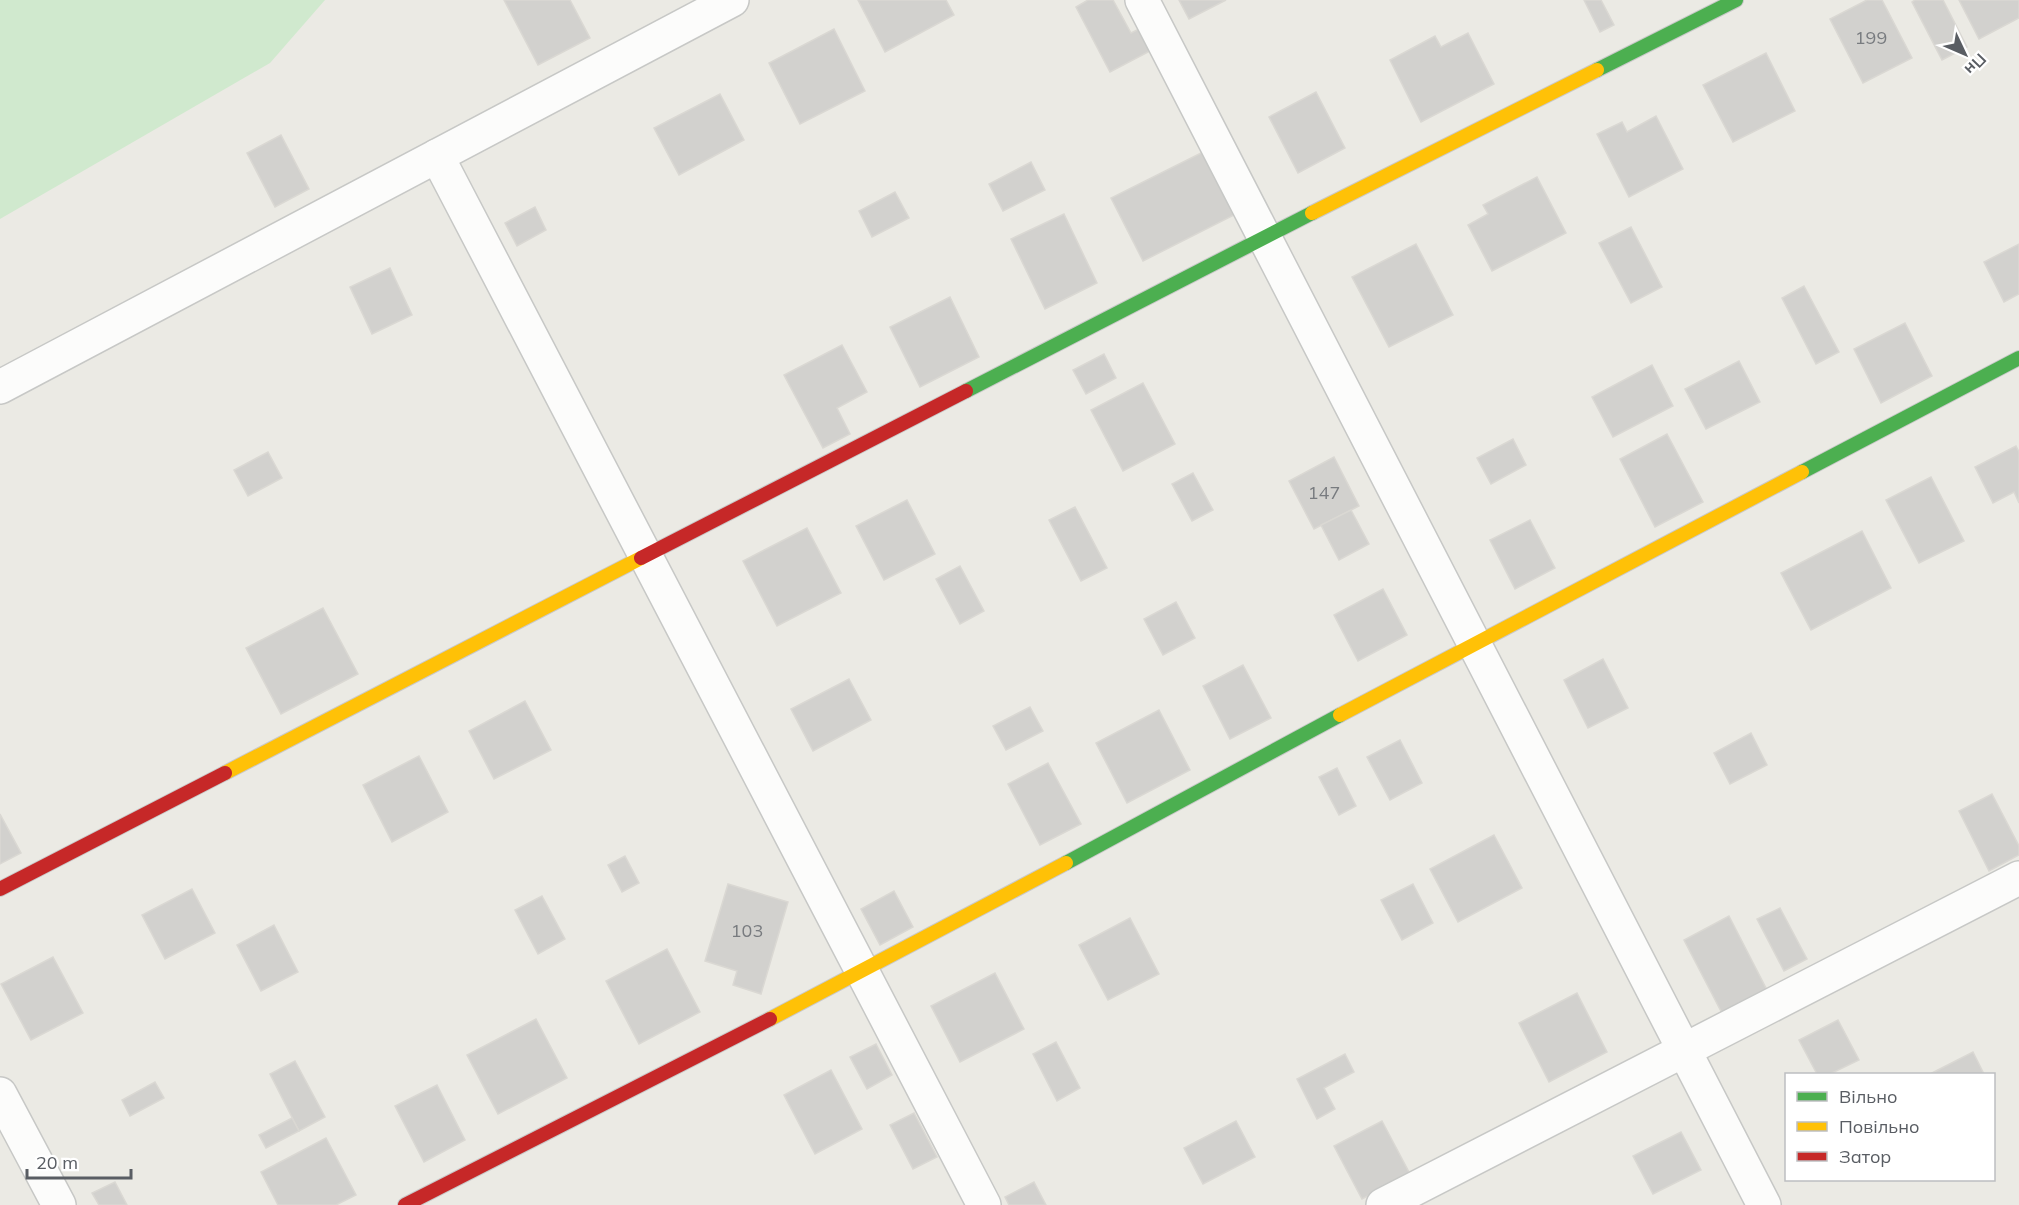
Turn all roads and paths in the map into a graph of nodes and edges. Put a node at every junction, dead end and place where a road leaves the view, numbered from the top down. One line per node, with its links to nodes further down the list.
1 (732, 0): 4 (street)
2 (1142, 0): 5 (street)
3 (1736, 0): 5 (street)
4 (437, 156): 7 (street); 8 (street)
5 (1264, 237): 8 (street); 9 (street)
6 (2019, 358): 9 (street)
7 (0, 387)
8 (646, 556): 11 (street); 12 (street)
9 (1474, 643): 12 (street); 13 (street)
10 (2019, 878): 13 (street)
11 (0, 889)
12 (863, 972): 16 (street); 17 (street)
13 (1684, 1050): 18 (street); 19 (street)
14 (0, 1094): 15 (street)
15 (59, 1205)
16 (405, 1205)
17 (984, 1205)
18 (1383, 1205)
19 (1764, 1205)

